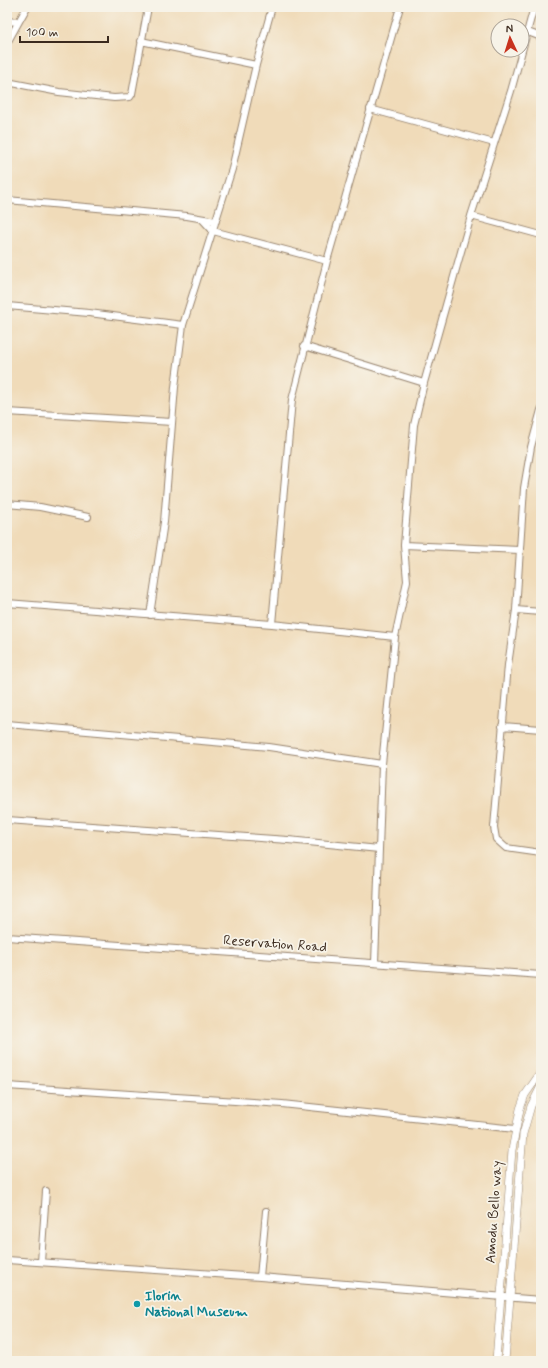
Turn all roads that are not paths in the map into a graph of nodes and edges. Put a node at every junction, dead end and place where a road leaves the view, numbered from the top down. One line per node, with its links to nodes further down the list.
1 (27, 7): 7 (street)
2 (148, 7): 11 (street)
3 (272, 7): 14 (street)
4 (400, 7): 16 (street)
5 (534, 7): 8 (street)
6 (7, 21): 7 (street)
7 (18, 22): 12 (street)
8 (530, 24)
9 (530, 33): 10 (street)
10 (541, 37)
11 (141, 40): 14 (street); 15 (street)
12 (7, 43)
13 (520, 58): 17 (street)
14 (256, 64): 21 (street)
15 (7, 82)
16 (370, 109): 17 (street); 24 (street)
17 (494, 143): 19 (street)
18 (7, 200): 20 (street)
19 (472, 216): 23 (street); 28 (street)
20 (202, 218): 21 (street); 22 (street)
21 (216, 221): 22 (street)
22 (213, 231): 24 (street); 26 (street)
23 (541, 235)
24 (327, 261): 27 (street)
25 (7, 306): 26 (street)
26 (183, 325): 31 (street)
27 (304, 346): 28 (street); 40 (street)
28 (424, 383): 34 (street)
29 (541, 410): 35 (street)
30 (7, 412): 31 (street)
31 (172, 422): 39 (street)
32 (7, 504): 33 (street)
33 (88, 517)
34 (404, 545): 35 (street); 41 (street)
35 (519, 550): 37 (street)
36 (7, 602): 39 (street)
37 (516, 610): 38 (street); 43 (street)
38 (541, 612)
39 (150, 615): 40 (street)
40 (272, 624): 41 (street)
41 (395, 637): 45 (street)
42 (7, 724): 45 (street)
43 (502, 726): 44 (street); 48 (street)
44 (541, 729)
45 (382, 764): 47 (street)
46 (7, 820): 47 (street)
47 (379, 849): 50 (street)
48 (541, 853)
49 (7, 937): 50 (street, Reservation Road)
50 (375, 963): 51 (street, Reservation Road)
51 (541, 975)
52 (541, 1072): 55 (main road, Amodu Bello way)
53 (7, 1086): 55 (street)
54 (541, 1086): 62 (main road, Amodu Bello way)
55 (515, 1129): 61 (main road, Amodu Bello way)
56 (46, 1191): 59 (street)
57 (266, 1211): 60 (street)
58 (7, 1260): 59 (street)
59 (41, 1262): 60 (street)
60 (260, 1278): 61 (street)
61 (501, 1296): 62 (street); 64 (main road, Amodu Bello way)
62 (509, 1297): 63 (street); 65 (main road, Amodu Bello way)
63 (541, 1300)
64 (496, 1361)
65 (504, 1361)

